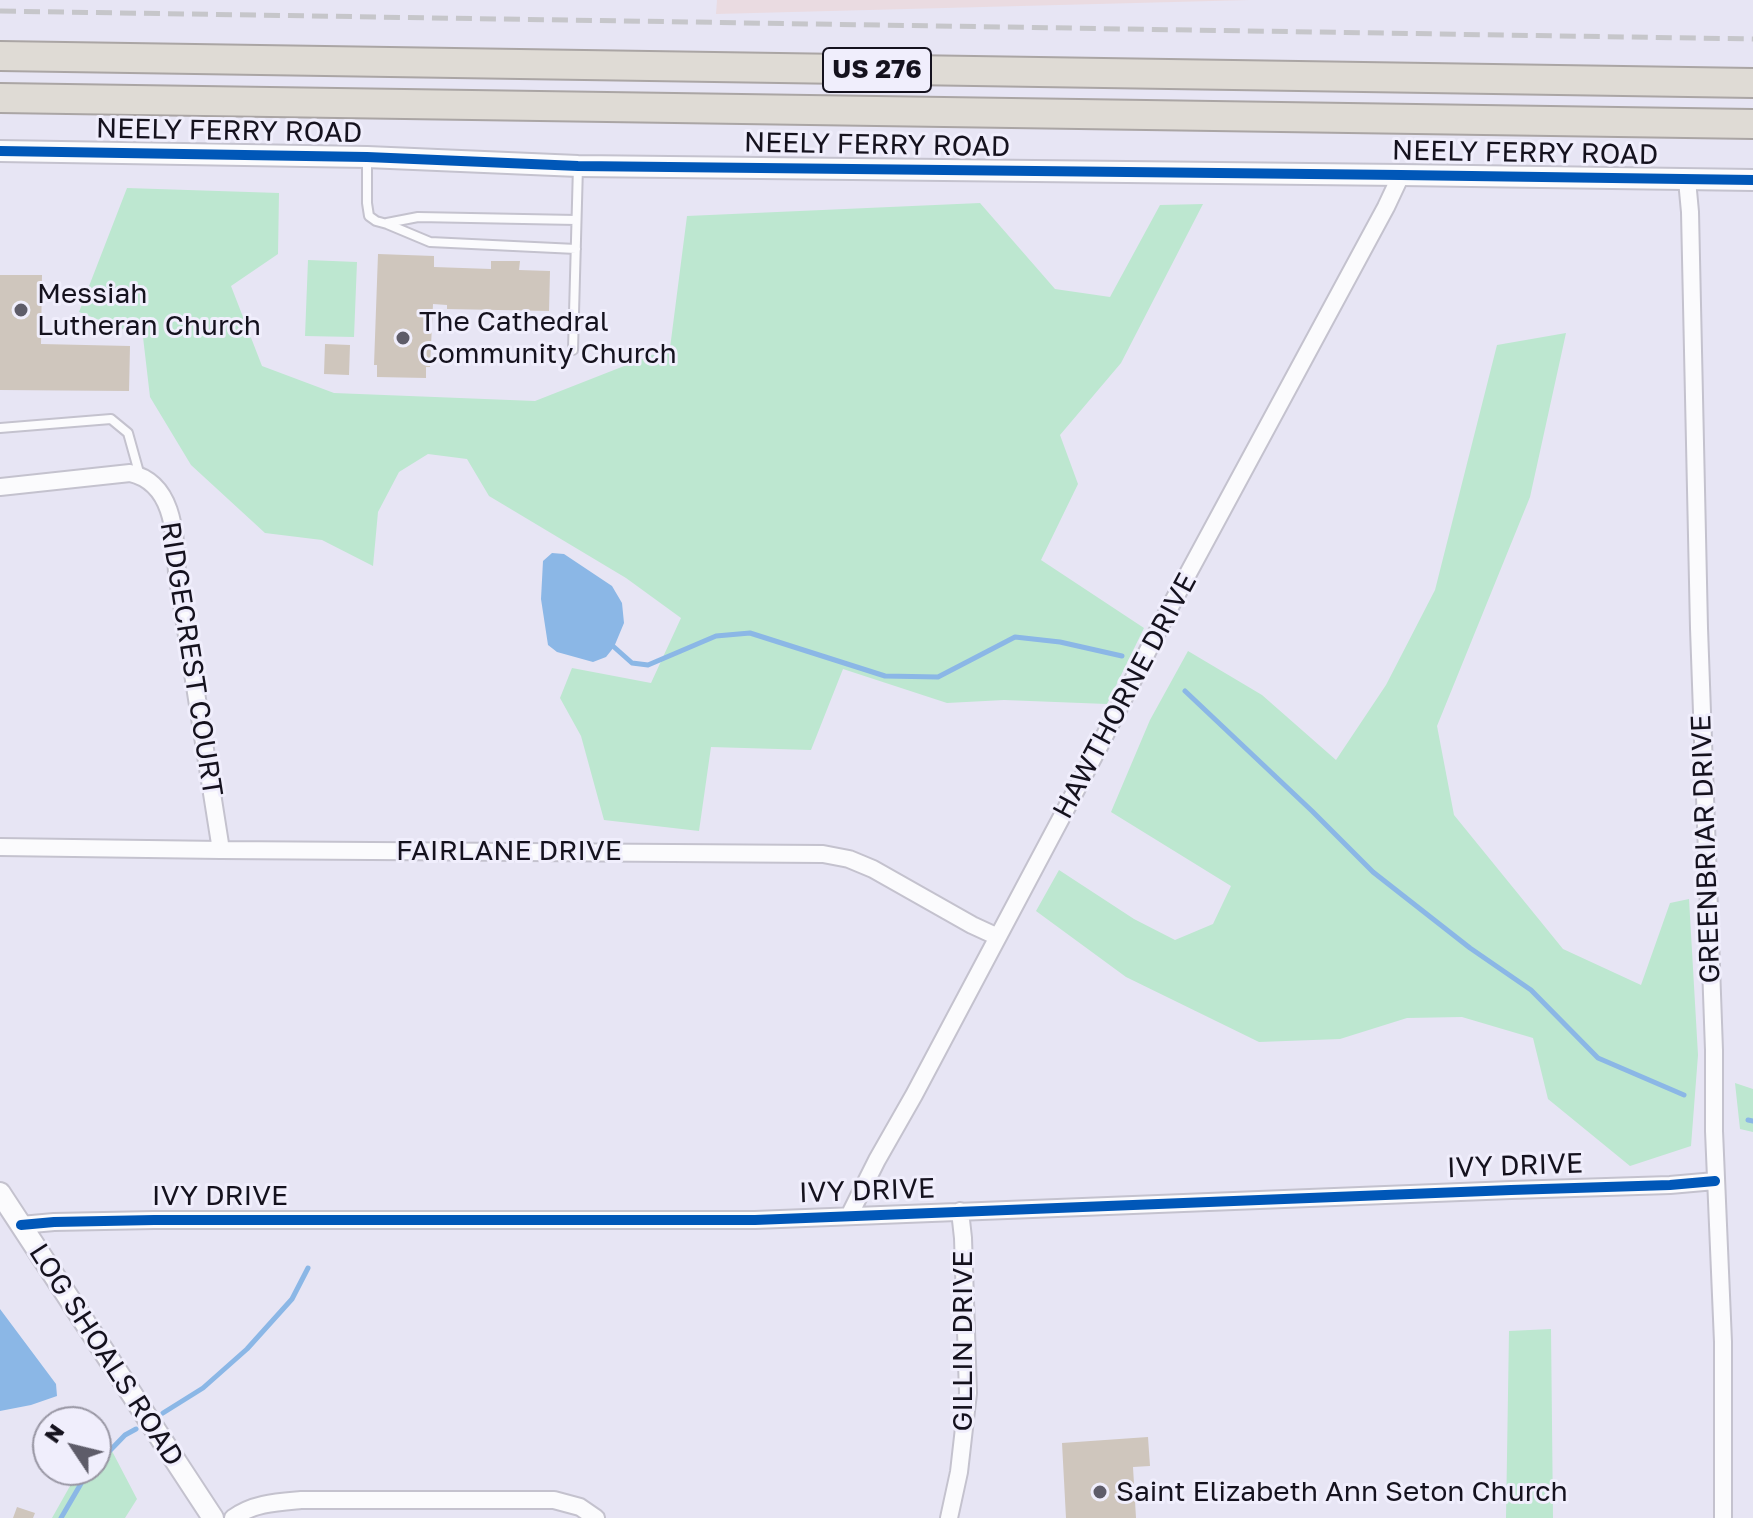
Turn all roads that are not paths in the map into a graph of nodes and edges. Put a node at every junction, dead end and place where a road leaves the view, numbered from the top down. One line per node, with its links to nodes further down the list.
1 (0, 56): 2 (highway, US 276)
2 (1753, 83)
3 (0, 98): 4 (highway, US 276)
4 (1753, 124)
5 (0, 151): 6 (street, NEELY FERRY ROAD)
6 (367, 157): 7 (street, NEELY FERRY ROAD); 12 (lane)
7 (578, 166): 8 (street, NEELY FERRY ROAD); 11 (lane)
8 (1401, 175): 9 (street, NEELY FERRY ROAD); 20 (street, HAWTHORNE DRIVE)
9 (1687, 180): 10 (street, NEELY FERRY ROAD); 21 (street, GREENBRIAR DRIVE)
10 (1753, 180)
11 (576, 220): 12 (lane); 13 (lane)
12 (387, 224): 13 (lane)
13 (576, 249): 14 (lane)
14 (573, 350)
15 (0, 428): 16 (lane)
16 (140, 476): 17 (street); 19 (street, RIDGECREST COURT)
17 (0, 487)
18 (0, 847): 19 (street, FAIRLANE DRIVE)
19 (221, 850): 20 (street, FAIRLANE DRIVE)
20 (998, 937): 24 (street, HAWTHORNE DRIVE)
21 (1715, 1181): 23 (street, IVY DRIVE); 30 (street, GREENBRIAR DRIVE)
22 (0, 1193): 25 (street, LOG SHOALS ROAD)
23 (960, 1211): 24 (street, IVY DRIVE); 29 (street, GILLIN DRIVE)
24 (849, 1216): 25 (street, IVY DRIVE)
25 (21, 1225): 26 (street, LOG SHOALS ROAD)
26 (213, 1518)
27 (233, 1518): 28 (street)
28 (596, 1518)
29 (949, 1518)
30 (1723, 1518)

